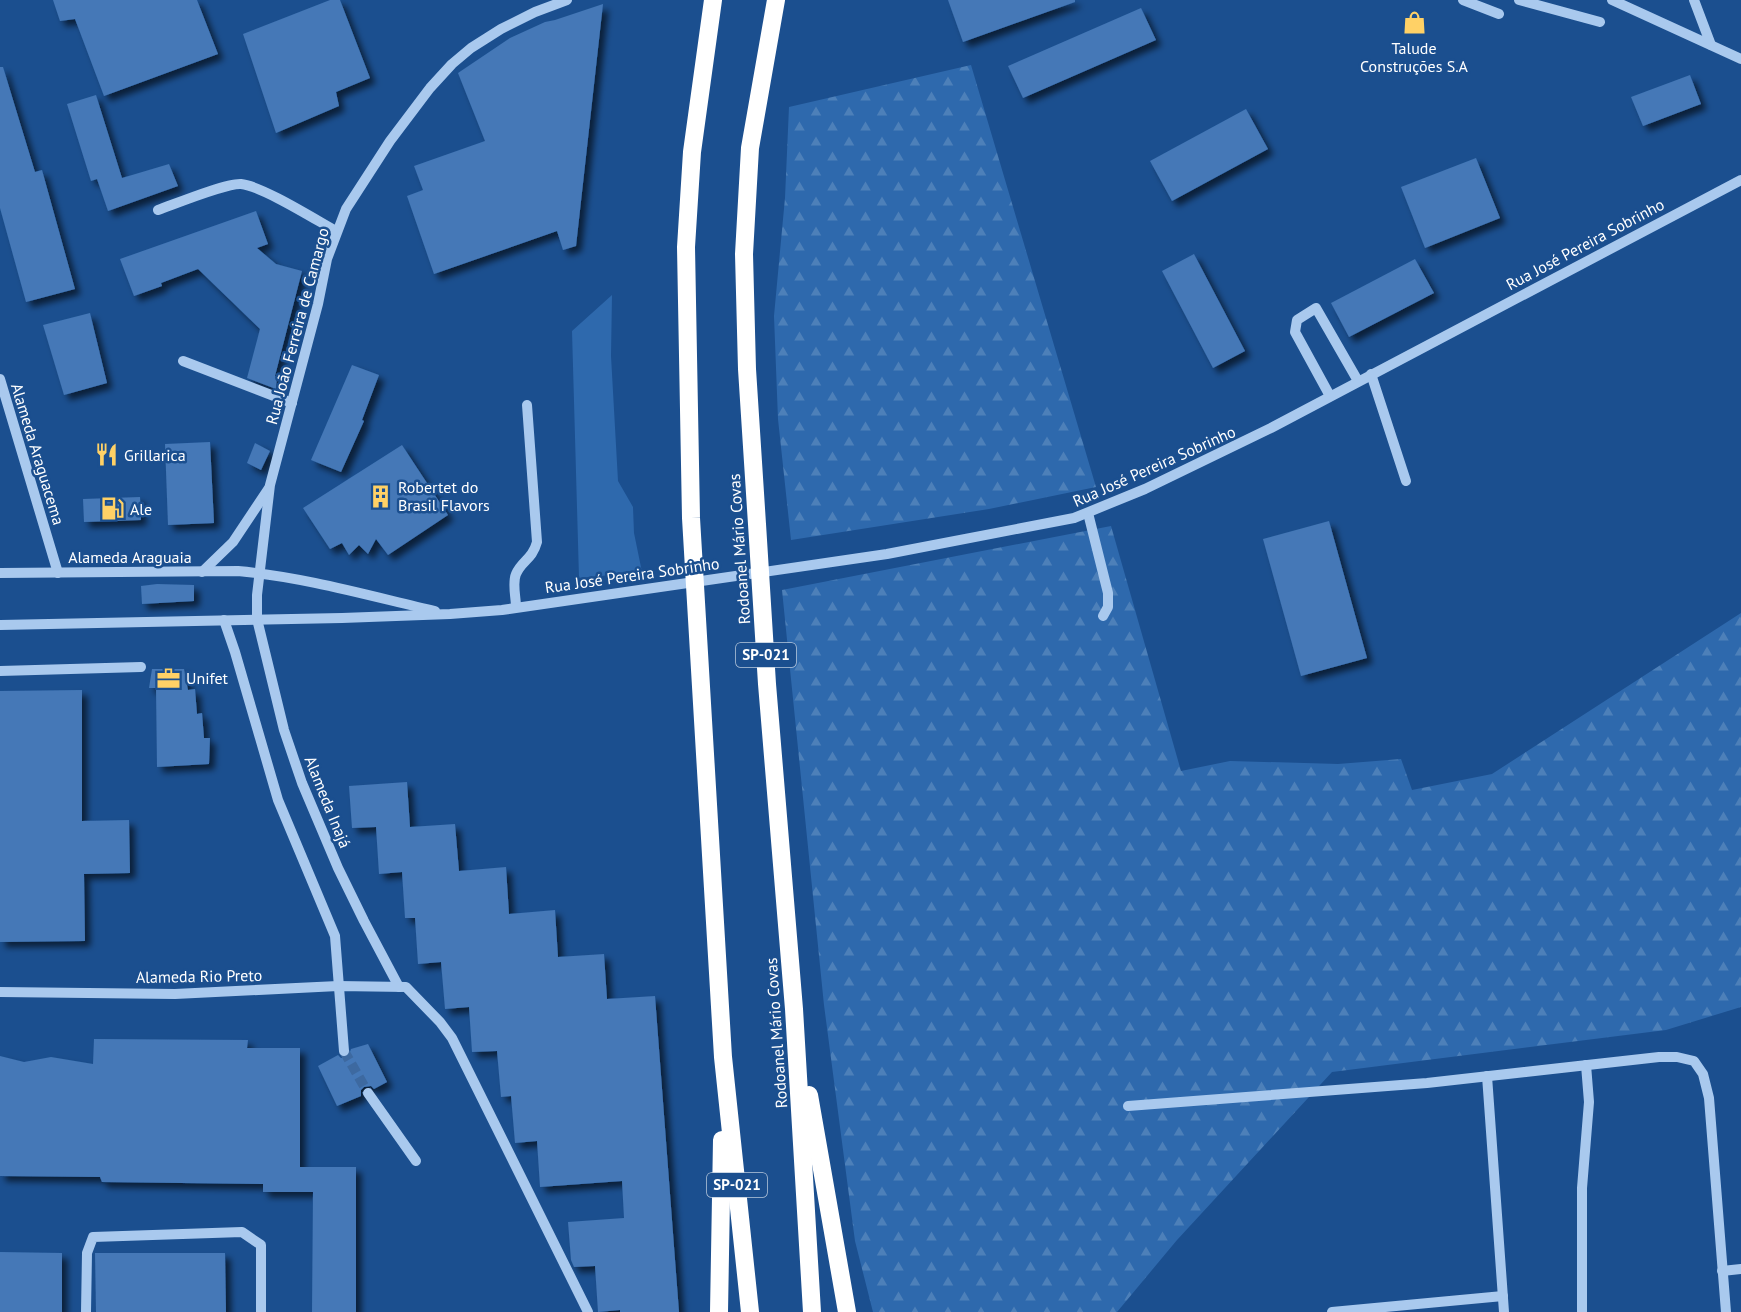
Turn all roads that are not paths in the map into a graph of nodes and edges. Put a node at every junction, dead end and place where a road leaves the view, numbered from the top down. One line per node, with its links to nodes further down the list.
1 (567, 0): 14 (street, Rua João Ferreira de Camargo)
2 (714, 0): 42 (highway, SP-021)
3 (776, 0): 40 (highway, Rodoanel Mário Covas / SP-021)
4 (1463, 0): 8 (street)
5 (1519, 0): 9 (street)
6 (1612, 0): 10 (street)
7 (1694, 0): 10 (street)
8 (1499, 14)
9 (1600, 22)
10 (1712, 45): 11 (street)
11 (1741, 59)
12 (1741, 180): 16 (street, Rua José Pereira Sobrinho)
13 (158, 210): 14 (street)
14 (336, 231): 20 (street, Rua João Ferreira de Camargo)
15 (183, 361): 20 (street)
16 (1371, 374): 18 (street, Rua José Pereira Sobrinho); 22 (street)
17 (0, 379): 26 (street, Alameda Araguacema)
18 (1358, 381): 19 (street, Rua José Pereira Sobrinho); 19 (street)
19 (1330, 396): 24 (street, Rua José Pereira Sobrinho)
20 (292, 403): 23 (street, Rua João Ferreira de Camargo)
21 (526, 405): 29 (street)
22 (1406, 481)
23 (270, 485): 25 (street); 27 (street, Rua João Ferreira de Camargo)
24 (1088, 513): 29 (street, Rua José Pereira Sobrinho); 31 (street)
25 (202, 572): 26 (street, Alameda Araguaia); 27 (street, Alameda Araguaia)
26 (58, 573): 28 (street, Alameda Araguaia)
27 (260, 573): 30 (street, Rua José Pereira Sobrinho); 32 (street, Rua João Ferreira de Camargo)
28 (2, 574)
29 (516, 607): 30 (street, Rua José Pereira Sobrinho)
30 (450, 614): 32 (street, Rua José Pereira Sobrinho)
31 (1103, 616)
32 (257, 619): 33 (street); 38 (street, Alameda Inajá)
33 (224, 620): 34 (street); 37 (street)
34 (3, 624)
35 (141, 667): 36 (street)
36 (0, 671)
37 (338, 986): 38 (street, Alameda Rio Preto); 39 (street, Alameda Rio Preto); 41 (street)
38 (399, 987): 53 (street)
39 (0, 992)
40 (794, 1009): 56 (highway, Rodoanel Mário Covas / SP-021); 57 (highway)
41 (344, 1051)
42 (723, 1057): 54 (highway); 55 (highway, SP-021)
43 (1586, 1065): 44 (street); 49 (street); 60 (street)
44 (1487, 1076): 46 (street); 50 (street)
45 (368, 1093): 47 (street)
46 (1128, 1106)
47 (416, 1161)
48 (1741, 1269): 49 (street)
49 (1722, 1271): 61 (street)
50 (1503, 1296): 58 (street); 59 (street)
51 (86, 1312): 52 (street)
52 (261, 1312)
53 (588, 1312)
54 (719, 1312)
55 (750, 1312)
56 (812, 1312)
57 (847, 1312)
58 (1332, 1312)
59 (1504, 1312)
60 (1582, 1312)
61 (1726, 1312)

